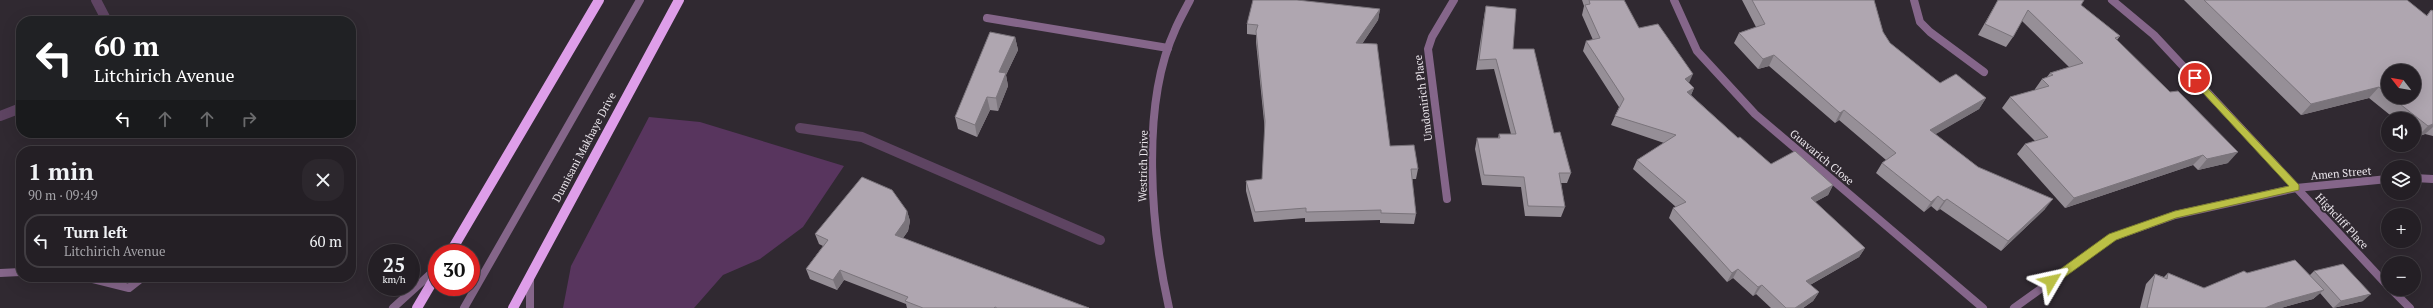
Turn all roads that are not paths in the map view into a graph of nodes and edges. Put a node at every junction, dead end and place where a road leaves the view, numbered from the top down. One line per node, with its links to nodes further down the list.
1 (599, 0): 17 (main road)
2 (640, 0): 27 (street)
3 (679, 0): 21 (main road, Dumisani Makhaye Drive)
4 (1190, 0): 10 (street, Westrich Drive)
5 (1454, 0): 16 (street, Umdonirich Place)
6 (1674, 0): 33 (street, Guavarich Close)
7 (1914, 0): 11 (street)
8 (2112, 0): 15 (street, Highcliff Place)
9 (987, 18): 10 (street)
10 (1168, 48): 32 (street, Westrich Drive)
11 (1984, 72)
12 (2421, 178): 13 (street)
13 (2433, 179)
14 (2381, 181): 15 (street, Amen Street)
15 (2296, 188): 22 (street, Highcliff Place); 34 (street, Amen Street)
16 (1447, 199)
17 (455, 244)
18 (16, 272): 19 (street)
19 (0, 273)
20 (428, 276): 28 (street)
21 (530, 276): 30 (main road, Dumisani Makhaye Drive); 31 (street)
22 (2381, 279)
23 (105, 282): 24 (street)
24 (137, 282)
25 (428, 289): 29 (main road)
26 (2398, 296): 35 (street)
27 (466, 307)
28 (393, 308)
29 (417, 308)
30 (513, 308)
31 (530, 308)
32 (1169, 308)
33 (1983, 308)
34 (2014, 308)
35 (2410, 308)

